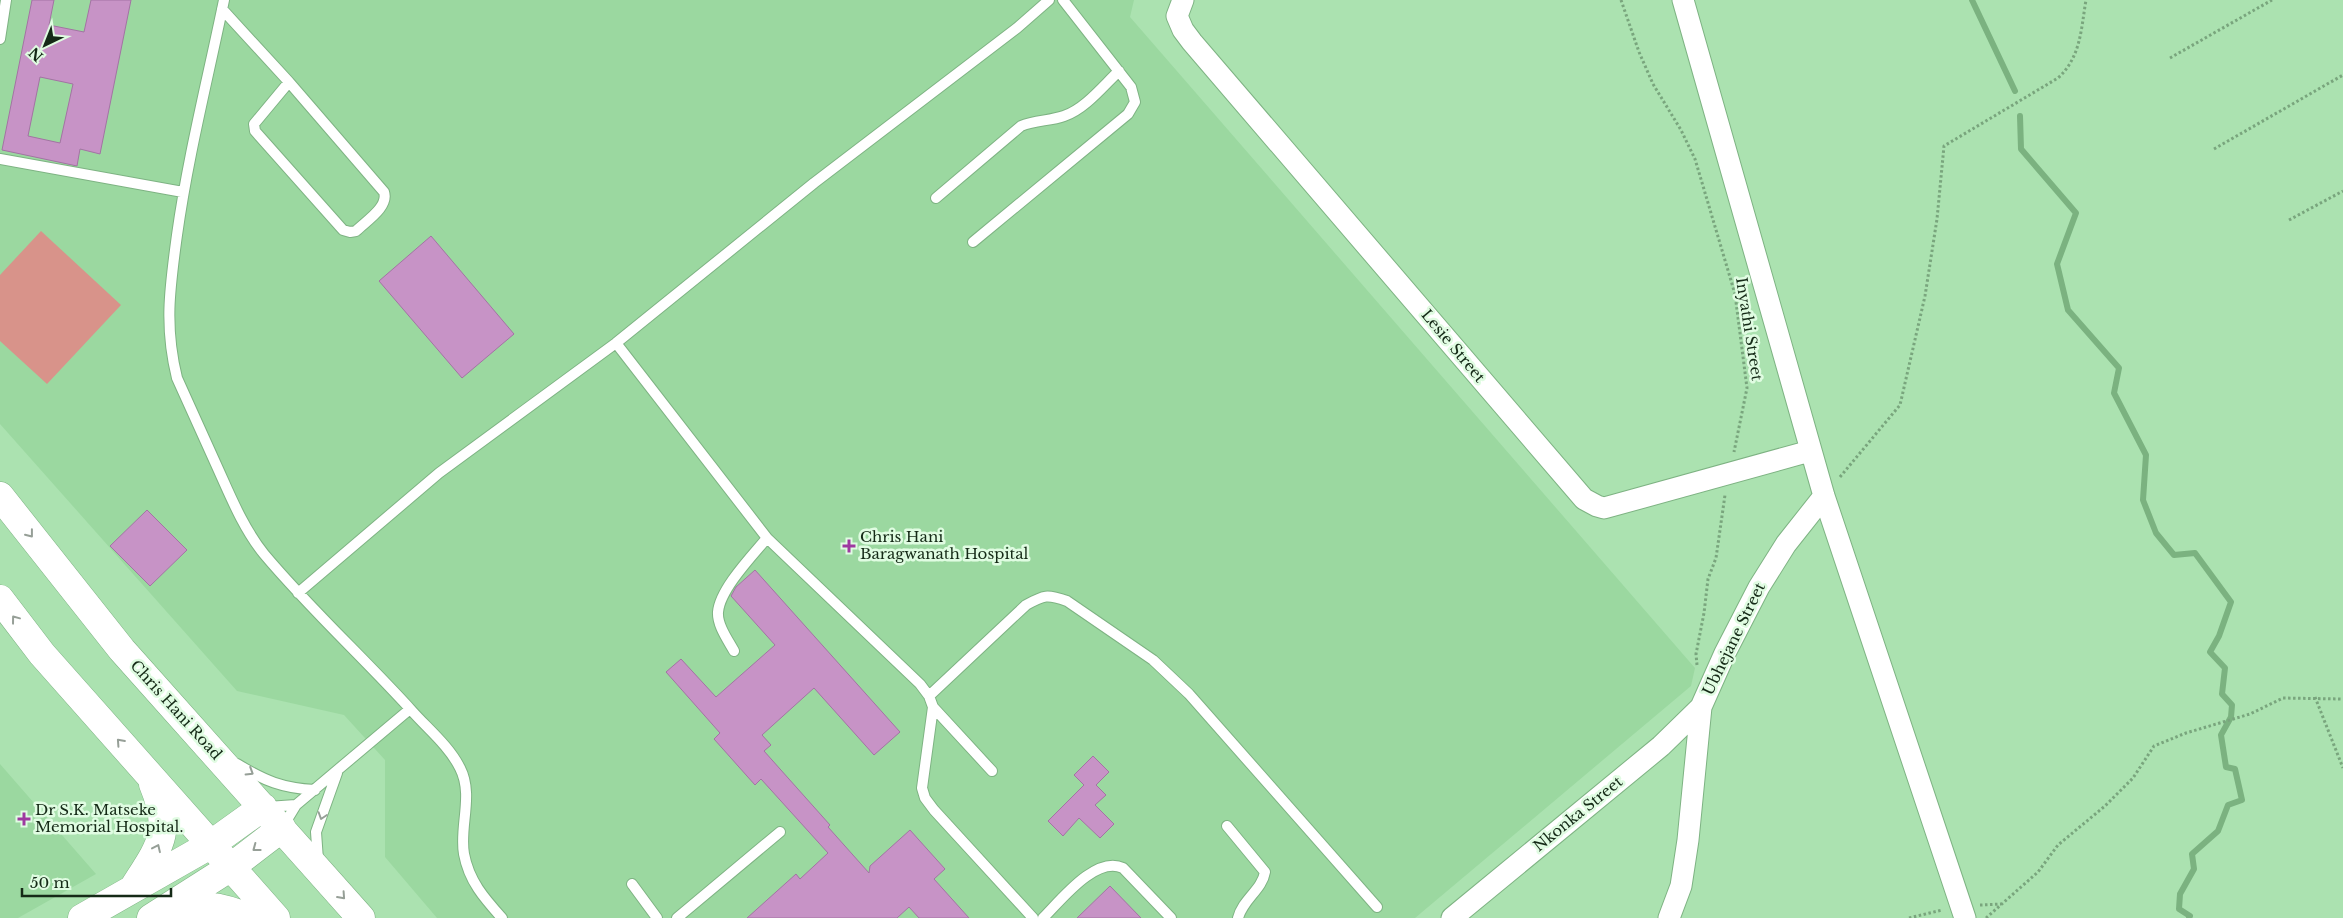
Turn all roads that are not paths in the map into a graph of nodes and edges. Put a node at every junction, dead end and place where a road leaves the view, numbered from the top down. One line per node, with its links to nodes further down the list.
1 (6, 0): 7 (lane)
2 (1049, 0): 14 (lane)
3 (1063, 0): 8 (lane)
4 (1683, 0): 15 (street)
5 (223, 4): 9 (lane); 11 (lane)
6 (1181, 5): 15 (street, Lesie Street)
7 (0, 39)
8 (1119, 71): 12 (lane); 13 (lane)
9 (289, 82): 9 (lane)
10 (0, 159): 11 (lane)
11 (183, 192): 19 (lane)
12 (936, 198)
13 (973, 242)
14 (616, 343): 18 (lane); 19 (lane)
15 (1810, 452): 17 (street)
16 (0, 496): 26 (main road, Chris Hani Road, one-way to 26)
17 (1824, 496): 24 (street, Ubhejane Street); 56 (street)
18 (767, 538): 21 (lane); 22 (lane)
19 (298, 593): 25 (lane)
20 (0, 599): 29 (main road, one-way to 20)
21 (734, 651)
22 (929, 696): 23 (lane); 41 (lane)
23 (933, 707): 28 (lane); 50 (lane)
24 (1701, 707): 54 (street, Nkonka Street); 55 (street, Ubhejane Street)
25 (410, 709): 27 (lane); 47 (lane)
26 (209, 746): 30 (lane, one-way to 30); 32 (main road, Chris Hani Road)
27 (339, 770): 30 (lane); 38 (lane, one-way to 38)
28 (992, 771)
29 (148, 773): 36 (main road); 40 (main road, one-way to 29)
30 (315, 790): 31 (lane)
31 (296, 805): 32 (lane); 34 (lane)
32 (263, 807): 34 (main road, Chris Hani Road); 36 (main road)
33 (1227, 826): 53 (lane)
34 (282, 828): 37 (main road, one-way to 37); 38 (main road, Chris Hani Road)
35 (780, 832): 49 (lane)
36 (210, 846): 37 (main road); 40 (main road)
37 (231, 867): 42 (main road); 45 (main road)
38 (319, 870): 46 (main road, Chris Hani Road, one-way to 46)
39 (632, 884): 48 (lane)
40 (132, 890): 43 (main road)
41 (1377, 907)
42 (152, 917): 44 (main road)
43 (82, 918)
44 (250, 918)
45 (276, 918)
46 (361, 918)
47 (502, 918)
48 (657, 918)
49 (677, 918)
50 (1033, 918)
51 (1043, 918): 52 (lane)
52 (1171, 918)
53 (1238, 918)
54 (1452, 918)
55 (1669, 918)
56 (1965, 918)

